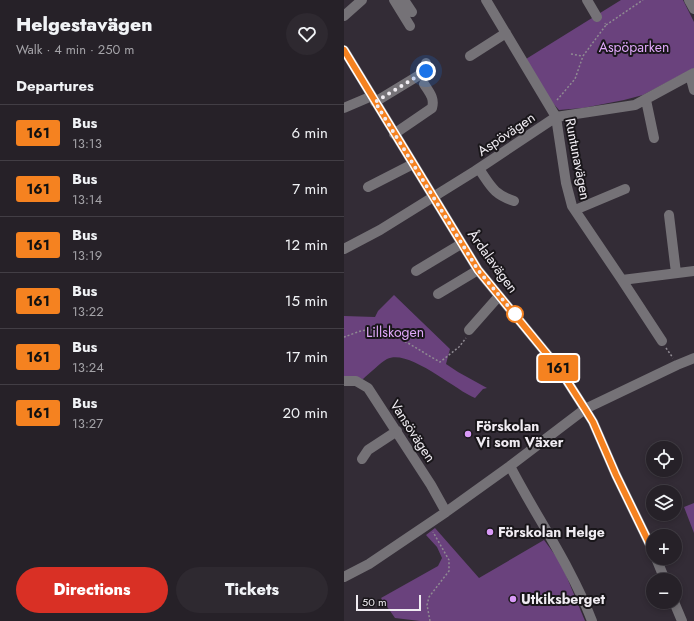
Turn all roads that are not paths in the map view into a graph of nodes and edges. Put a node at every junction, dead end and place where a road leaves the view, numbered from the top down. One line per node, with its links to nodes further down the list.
1 (362, 0): 9 (street)
2 (394, 0): 11 (street)
3 (404, 0): 8 (street)
4 (486, 0): 12 (street, Runtunavägen)
5 (587, 0): 10 (street)
6 (689, 0): 7 (street)
7 (694, 9)
8 (412, 12)
9 (344, 16)
10 (597, 17)
11 (410, 26)
12 (506, 33): 14 (street); 22 (street, Runtunavägen)
13 (344, 50): 19 (street, Årdalavägen)
14 (470, 56)
15 (426, 63): 19 (street)
16 (692, 74): 18 (street); 20 (street, Aspövägen)
17 (424, 84): 23 (street)
18 (694, 90)
19 (373, 99): 21 (street); 23 (street, Årdalavägen)
20 (646, 100): 22 (street, Aspövägen); 24 (street)
21 (344, 108)
22 (554, 113): 26 (street, Aspövägen); 31 (street, Runtunavägen)
23 (394, 134): 25 (street, Årdalavägen)
24 (654, 138)
25 (413, 164): 27 (street); 29 (street, Årdalavägen)
26 (479, 168): 29 (street, Aspövägen); 30 (street)
27 (368, 186)
28 (625, 189): 31 (street)
29 (433, 197): 33 (street, Årdalavägen); 34 (street, Aspövägen)
30 (514, 201)
31 (575, 210): 39 (street, Runtunavägen)
32 (669, 215): 38 (street)
33 (461, 244): 35 (street); 36 (street, Årdalavägen)
34 (344, 249)
35 (416, 270)
36 (478, 270): 40 (street); 41 (street, Årdalavägen)
37 (694, 271): 38 (street)
38 (676, 273): 39 (street)
39 (622, 280): 43 (street, Runtunavägen)
40 (438, 294)
41 (499, 296): 42 (street); 46 (street, Årdalavägen)
42 (469, 330)
43 (662, 341)
44 (694, 358): 46 (street)
45 (344, 381): 47 (street, Vansövägen)
46 (585, 409): 49 (street); 51 (street, Årdalavägen)
47 (397, 431): 48 (street); 50 (street, Vansövägen)
48 (362, 459)
49 (510, 466): 50 (street); 54 (street)
50 (446, 512): 52 (street)
51 (646, 537)
52 (344, 577)
53 (677, 609): 55 (street)
54 (592, 621)
55 (682, 621)

